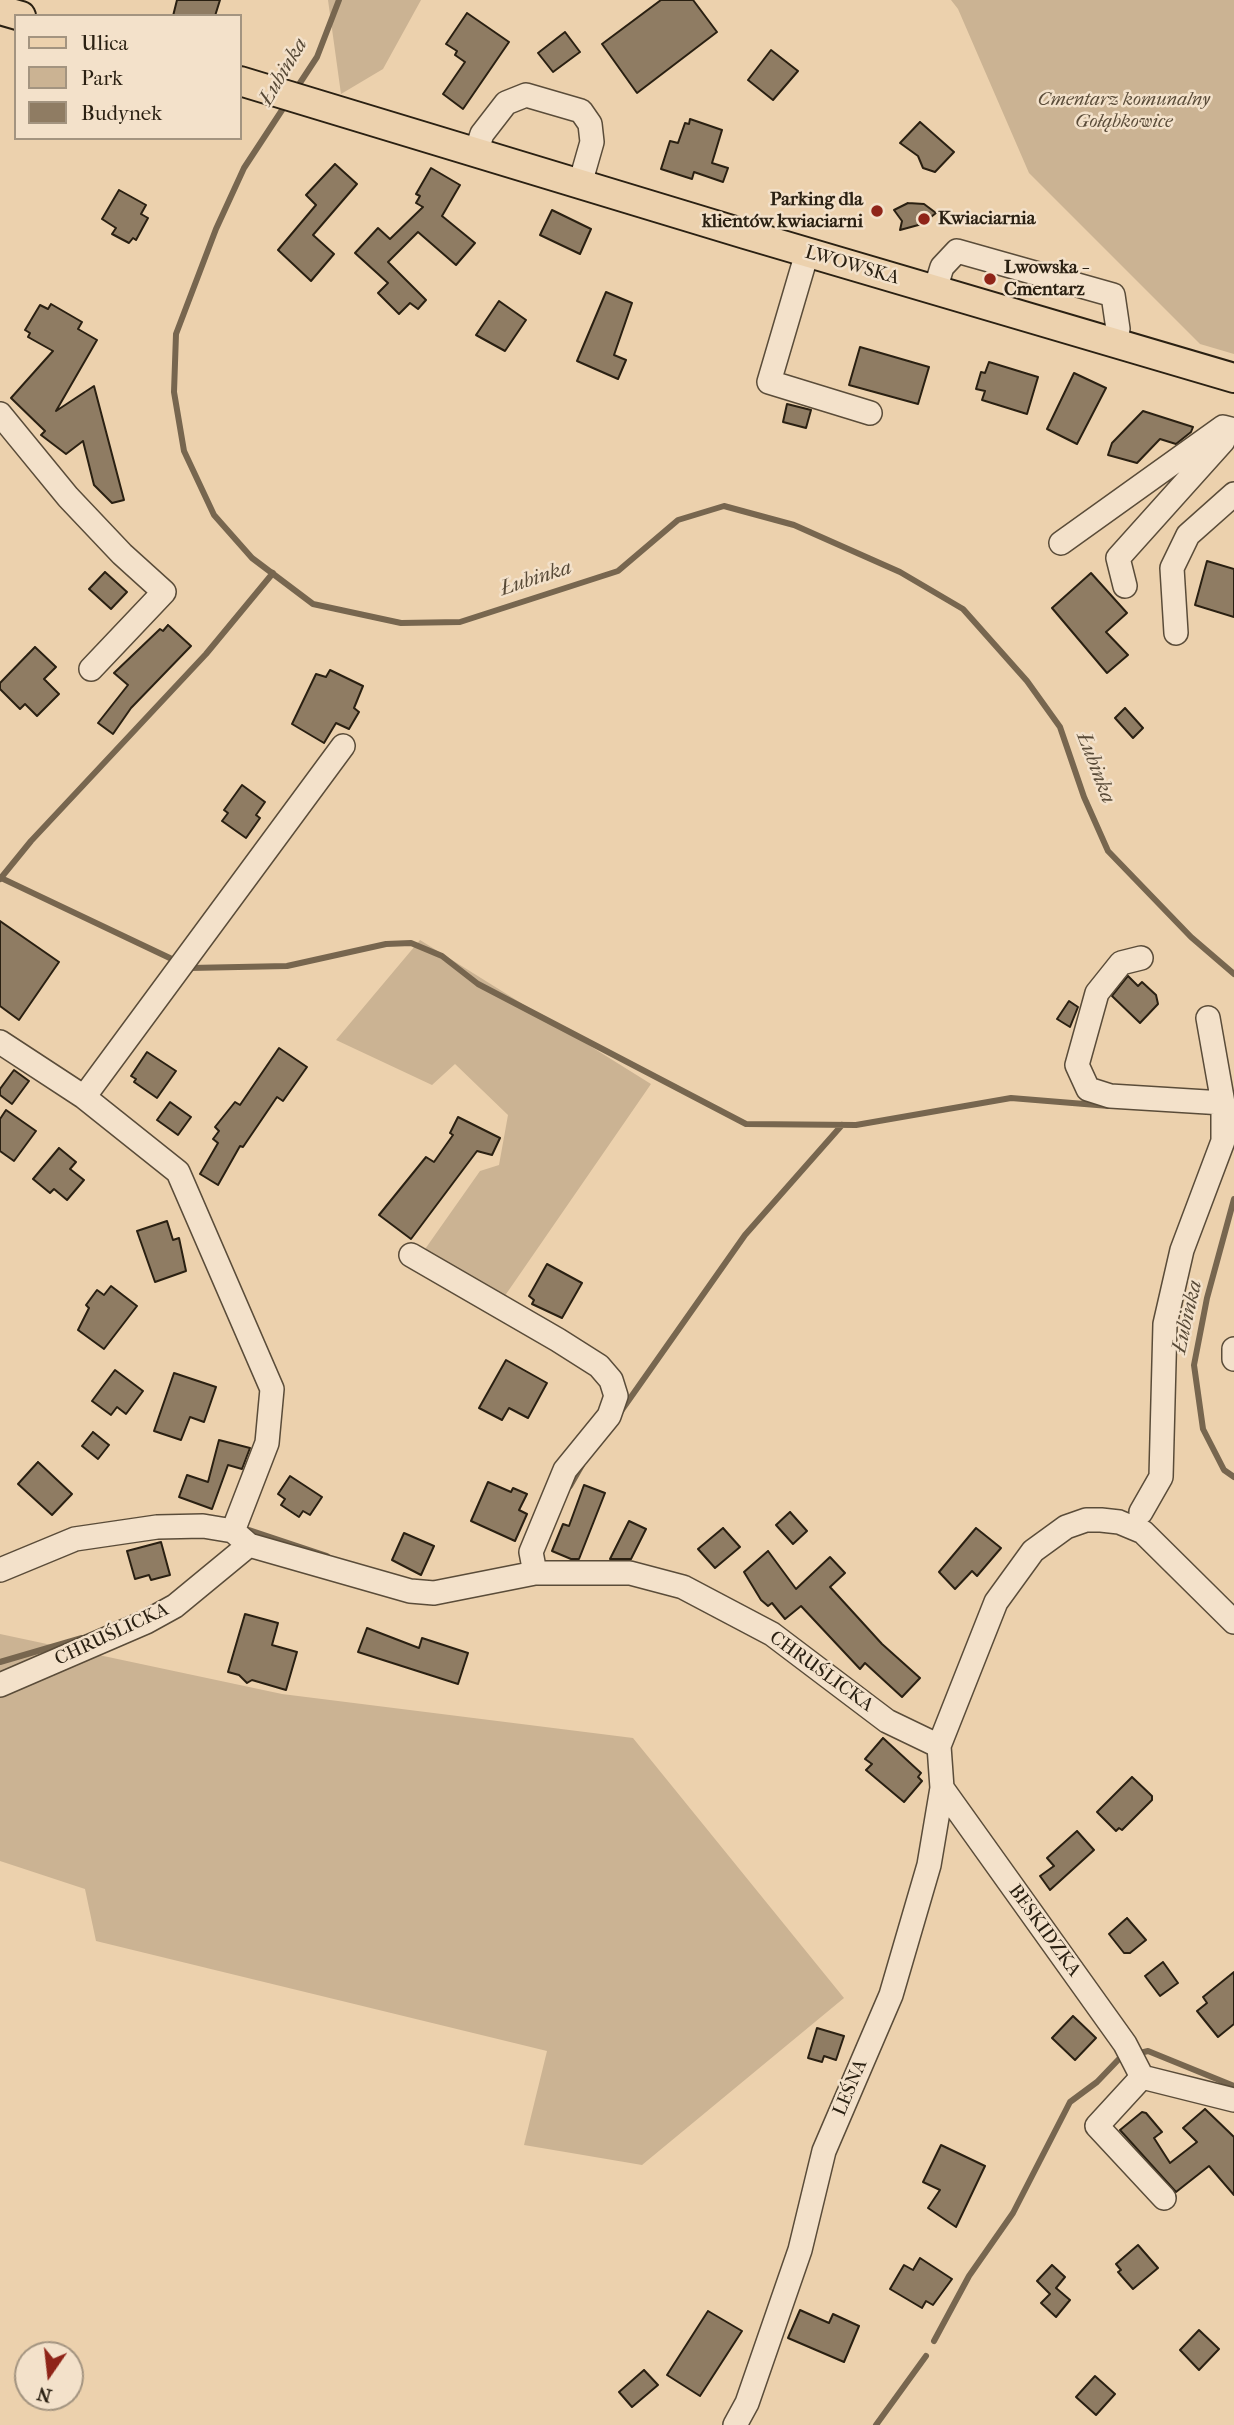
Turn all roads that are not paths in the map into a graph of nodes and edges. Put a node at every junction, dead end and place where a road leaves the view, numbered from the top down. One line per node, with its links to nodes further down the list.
1 (242, 82): 2 (main road, LWOWSKA)
2 (476, 152): 3 (main road, LWOWSKA); 3 (street)
3 (580, 184): 4 (main road, LWOWSKA)
4 (807, 253): 5 (main road, LWOWSKA); 8 (street)
5 (934, 290): 6 (main road, LWOWSKA); 6 (street)
6 (1114, 343): 7 (main road, LWOWSKA)
7 (1234, 378)
8 (870, 413)
9 (0, 414): 15 (street)
10 (1234, 432): 12 (street); 13 (street)
11 (1234, 494): 14 (street)
12 (1062, 543)
13 (1125, 586)
14 (1176, 633)
15 (91, 669)
16 (343, 746): 20 (street)
17 (1141, 958): 21 (street)
18 (1208, 1018): 21 (street)
19 (0, 1042): 20 (street)
20 (84, 1097): 26 (street)
21 (1223, 1103): 25 (street)
22 (411, 1255): 28 (street)
23 (1234, 1349): 24 (street)
24 (1234, 1359)
25 (1141, 1512)
26 (241, 1538): 27 (street, CHRUŚLICKA); 28 (street, CHRUŚLICKA); 30 (street, CHRUŚLICKA)
27 (0, 1570)
28 (535, 1573): 31 (street, CHRUŚLICKA)
29 (1234, 1622): 31 (street)
30 (0, 1685)
31 (939, 1746): 32 (street, LEŚNA)
32 (942, 1788): 33 (street, BESKIDZKA); 36 (street, LEŚNA)
33 (1134, 2062): 34 (street); 35 (street)
34 (1234, 2100)
35 (1164, 2198)
36 (735, 2425)

